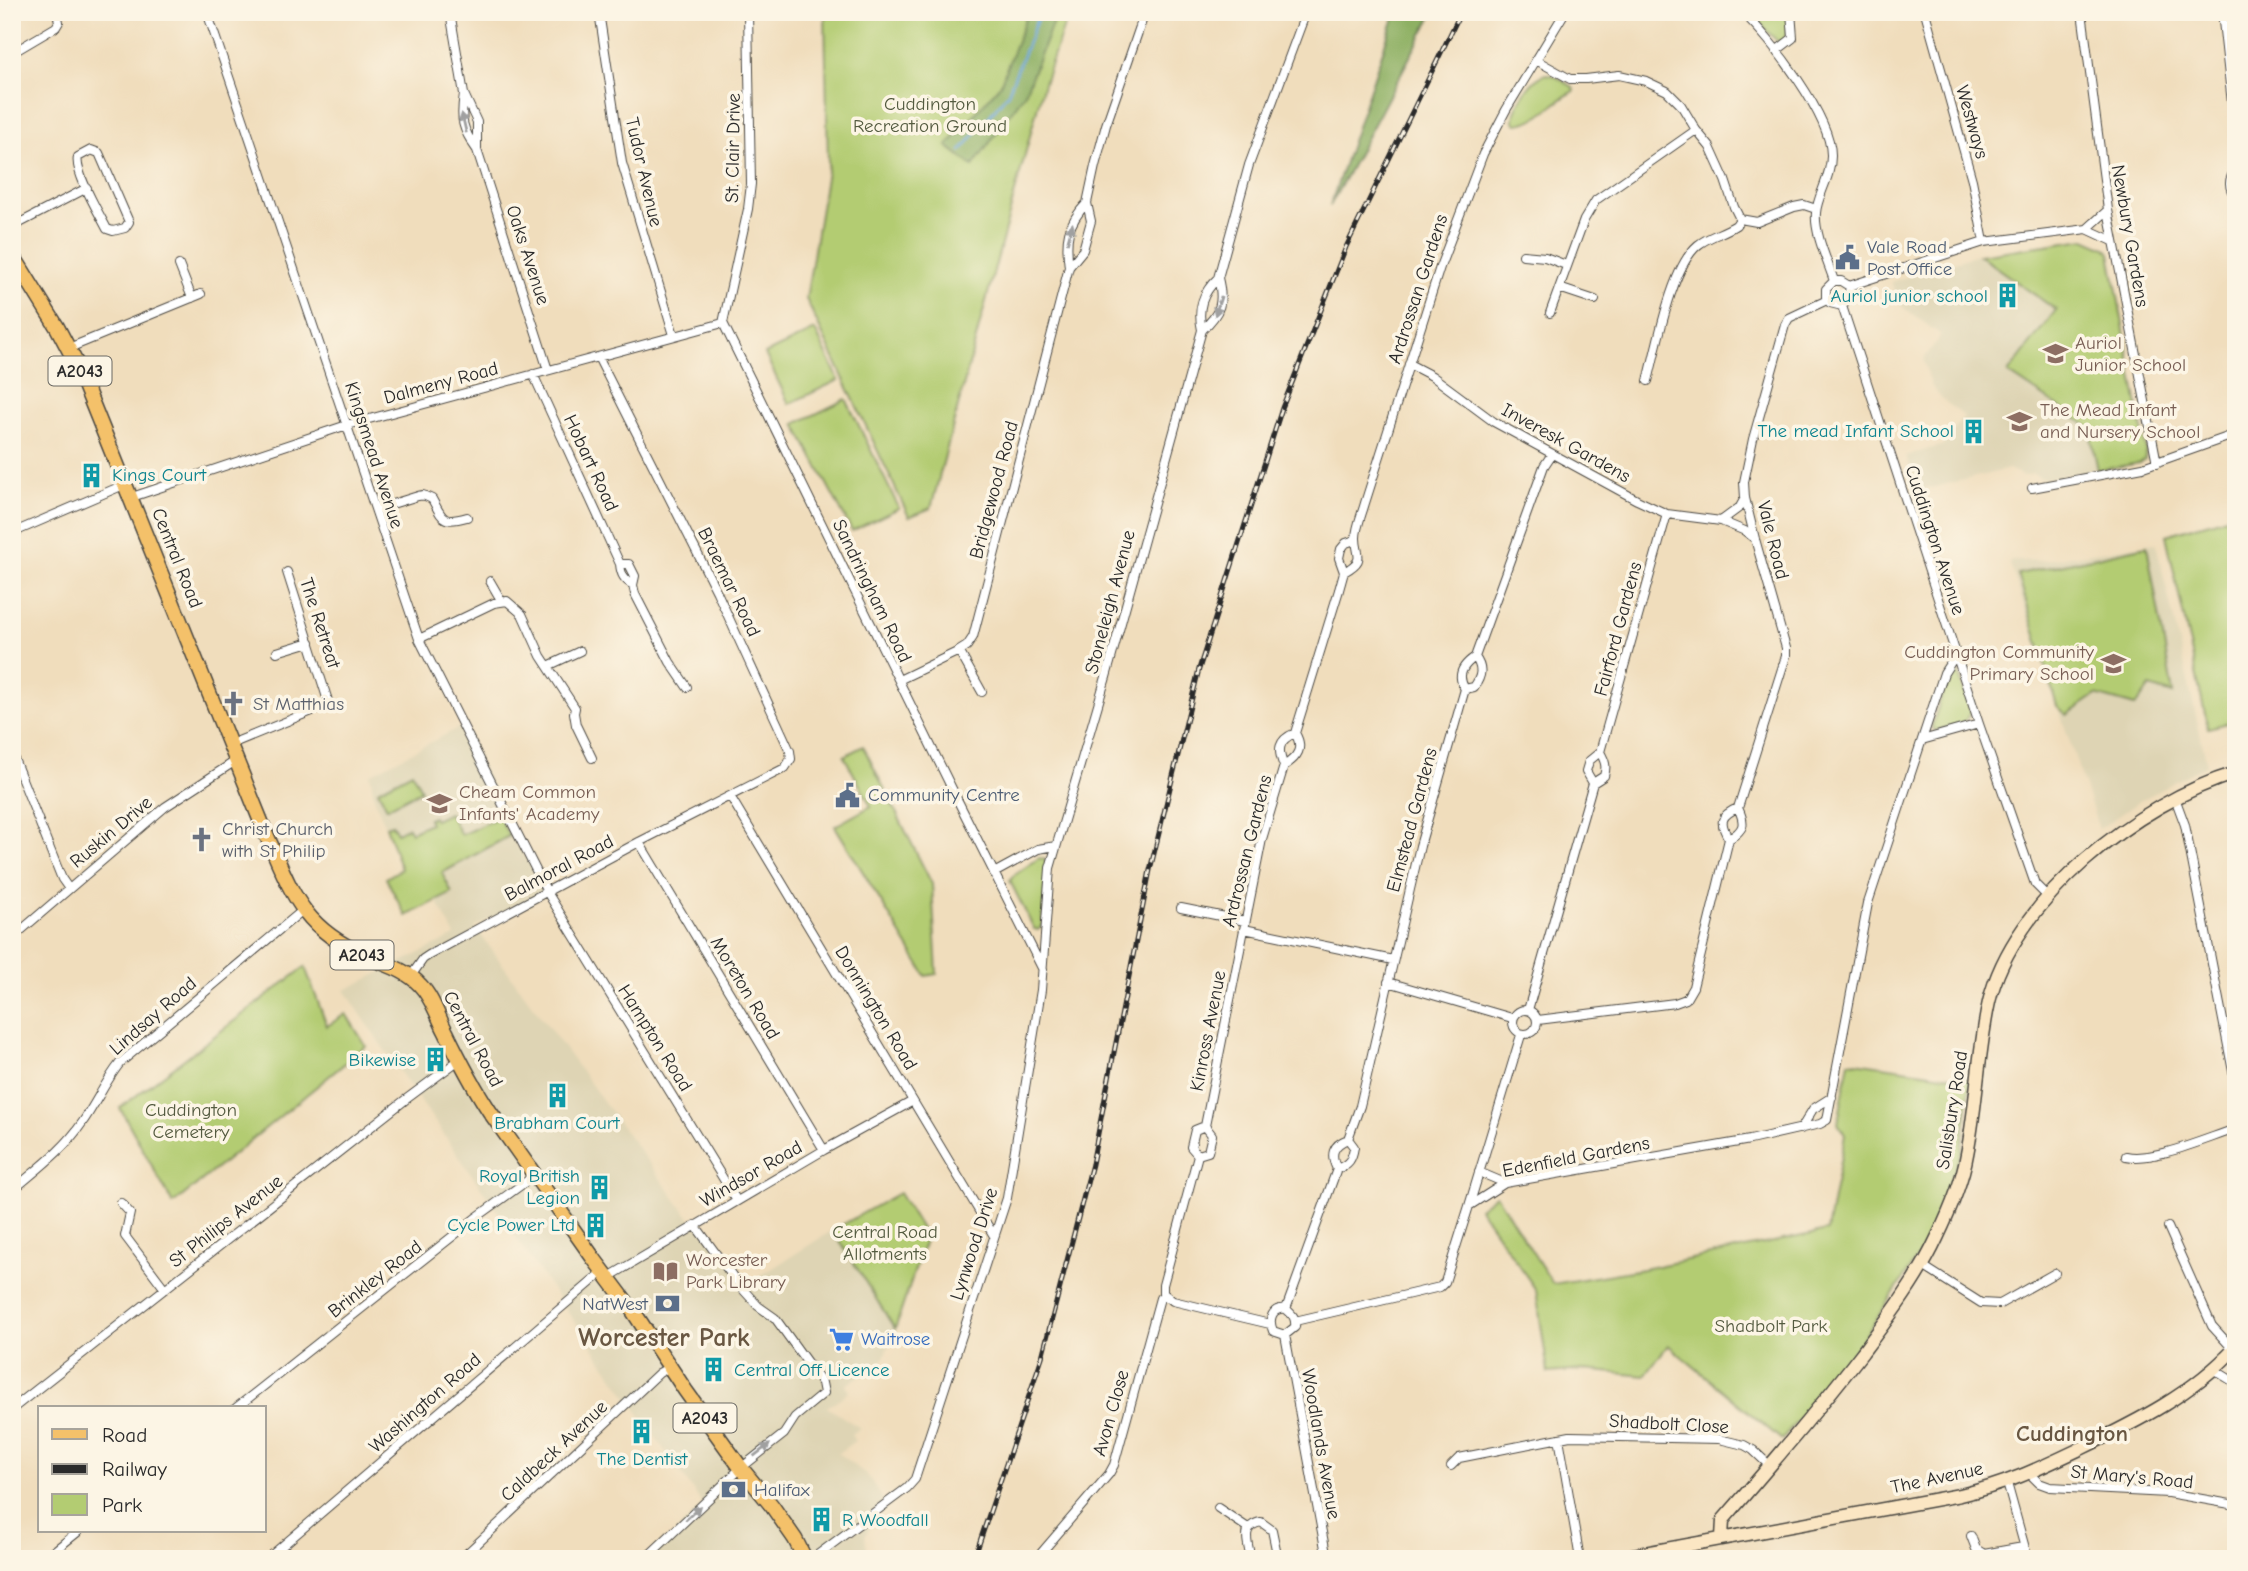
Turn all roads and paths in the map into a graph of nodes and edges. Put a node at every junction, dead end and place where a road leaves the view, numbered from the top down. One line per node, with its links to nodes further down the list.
1 (57, 12): 15 (street)
2 (207, 12): 56 (street, Kingsmead Avenue)
3 (450, 12): 17 (street, Oaks Avenue)
4 (599, 12): 49 (street, Tudor Avenue)
5 (748, 12): 47 (street, St. Clair Drive)
6 (1145, 12): 24 (street, Bridgewood Road)
7 (1306, 12): 37 (street, Stoneleigh Avenue)
8 (1565, 12): 16 (street, Ardrossan Gardens)
9 (1742, 12): 14 (street)
10 (1791, 12): 14 (street)
11 (1924, 12): 31 (street, Westways)
12 (2082, 12): 26 (street, Newbury Gardens)
13 (2222, 12): 19 (street)
14 (1776, 51): 25 (street)
15 (12, 52)
16 (1536, 60): 18 (street); 52 (street, Ardrossan Gardens)
17 (464, 94): 20 (street, Oaks Avenue); 20 (street, Oaks Avenue, one-way to 17)
18 (1696, 130): 27 (street); 35 (street)
19 (2236, 140)
20 (477, 150): 53 (street, Oaks Avenue)
21 (2236, 170): 23 (street)
22 (87, 188): 22 (street); 28 (street)
23 (2236, 197)
24 (1087, 203): 36 (street, Bridgewood Road); 36 (street, Bridgewood Road, one-way to 24)
25 (1816, 209): 27 (street); 38 (street)
26 (2108, 211): 29 (street); 30 (street, Newbury Gardens)
27 (1740, 219): 55 (street)
28 (12, 226)
29 (2087, 229): 30 (street); 31 (street)
30 (2113, 241): 59 (street, Newbury Gardens)
31 (1984, 242): 39 (street)
32 (12, 254): 50 (main road, A2043)
33 (1523, 255): 35 (street)
34 (179, 265): 42 (street)
35 (1566, 265): 40 (street)
36 (1069, 268): 77 (street, Bridgewood Road)
37 (1218, 278): 48 (street, Stoneleigh Avenue); 48 (street, Stoneleigh Avenue, one-way to 48)
38 (1834, 281): 39 (street); 44 (street)
39 (1849, 286): 45 (street)
40 (1559, 288): 43 (street); 46 (street)
41 (201, 294): 42 (street)
42 (192, 298): 50 (street)
43 (1595, 300)
44 (1827, 300): 45 (street); 62 (street, Vale Road)
45 (1842, 306): 79 (street, Cuddington Avenue)
46 (1550, 313)
47 (723, 323): 49 (street, Dalmeny Road); 84 (street, Sandringham Road)
48 (1202, 330): 106 (street, Stoneleigh Avenue)
49 (674, 335): 51 (street, Dalmeny Road)
50 (69, 348): 61 (main road, A2043)
51 (598, 357): 53 (street, Dalmeny Road); 101 (street, Braemar Road)
52 (1409, 363): 58 (street, Inveresk Gardens); 69 (street, Ardrossan Gardens)
53 (548, 370): 54 (street, Dalmeny Road)
54 (533, 374): 56 (street, Dalmeny Road); 85 (street, Hobart Road)
55 (1648, 381)
56 (347, 425): 61 (street, Dalmeny Road); 63 (street, Kingsmead Avenue)
57 (2236, 434): 59 (street)
58 (1552, 454): 64 (street, Inveresk Gardens); 80 (street, Elmstead Gardens)
59 (2157, 463): 60 (street)
60 (2032, 488)
61 (129, 490): 67 (street, Dalmeny Road); 93 (main road, Central Road / A2043)
62 (1745, 498): 66 (street); 68 (street, Vale Road)
63 (376, 509): 65 (street); 74 (street, Kingsmead Avenue)
64 (1667, 514): 66 (street, Inveresk Gardens); 94 (street, Fairford Gardens)
65 (467, 517)
66 (1721, 521): 68 (street, Inveresk Gardens)
67 (12, 533)
68 (1755, 539): 103 (street, Vale Road)
69 (1356, 540): 71 (street, Ardrossan Gardens); 71 (street, Ardrossan Gardens)
70 (287, 572): 75 (street, The Retreat)
71 (1344, 572): 91 (street, Ardrossan Gardens)
72 (490, 581): 73 (street)
73 (501, 600): 74 (street); 82 (street)
74 (419, 639): 110 (street, Kingsmead Avenue)
75 (310, 642): 78 (street); 93 (street, The Retreat)
76 (580, 651): 82 (street)
77 (959, 651): 83 (street); 84 (street)
78 (277, 652)
79 (1956, 654): 90 (street, Cuddington Avenue); 92 (street, Edenfield Gardens)
80 (1475, 657): 86 (street, Elmstead Gardens); 86 (street, Elmstead Gardens)
81 (980, 665): 83 (street)
82 (548, 666): 89 (street)
83 (972, 670): 87 (street)
84 (899, 680): 107 (street, Sandringham Road)
85 (687, 687)
86 (1465, 689): 117 (street, Elmstead Gardens)
87 (982, 692)
88 (585, 702): 89 (street)
89 (575, 708): 96 (street)
90 (1979, 724): 92 (street); 111 (street, Cuddington Avenue)
91 (1295, 733): 98 (street, Ardrossan Gardens); 98 (street, Ardrossan Gardens)
92 (1922, 740): 127 (street, Edenfield Gardens)
93 (231, 744): 97 (main road, Central Road / A2043)
94 (1601, 752): 100 (street, Fairford Gardens); 100 (street, Fairford Gardens)
95 (12, 754): 109 (street)
96 (592, 758)
97 (237, 760): 109 (street, Ruskin Drive); 113 (main road, Central Road / A2043)
98 (1284, 766): 114 (street, Ardrossan Gardens)
99 (2236, 773): 102 (street, Salisbury Road)
100 (1593, 783): 121 (street, Fairford Gardens)
101 (730, 796): 105 (street, Balmoral Road); 128 (street, Donnington Road)
102 (2175, 798): 111 (street, Salisbury Road); 126 (street)
103 (1738, 808): 104 (street, Vale Road); 104 (street, Vale Road)
104 (1728, 839): 123 (street, Vale Road)
105 (639, 842): 110 (street, Balmoral Road); 133 (street, Moreton Road)
106 (1056, 846): 107 (street); 108 (street, Stoneleigh Avenue)
107 (994, 873): 118 (street, Sandringham Road)
108 (1048, 882): 118 (street, Lynwood Drive)
109 (69, 889): 115 (street, Ruskin Drive)
110 (547, 892): 119 (street, Balmoral Road); 141 (street, Hampton Road)
111 (2048, 897): 147 (street, Salisbury Road)
112 (1181, 908): 114 (street)
113 (303, 910): 119 (main road, Central Road / A2043); 140 (street, Lindsay Road)
114 (1244, 925): 116 (street, Ardrossan Gardens); 117 (street)
115 (12, 938)
116 (1241, 943): 129 (street, Kinross Avenue)
117 (1393, 960): 120 (street)
118 (1043, 970): 146 (street, Lynwood Drive)
119 (411, 976): 125 (main road, Central Road / A2043)
120 (1388, 982): 122 (street); 132 (street)
121 (1528, 1010): 122 (street); 123 (street)
122 (1512, 1018): 124 (street)
123 (1538, 1020): 124 (street)
124 (1521, 1035): 137 (street)
125 (459, 1060): 138 (main road, Central Road / A2043); 150 (street, St Philips Avenue)
126 (2236, 1087)
127 (1832, 1097): 130 (street); 130 (street, Edenfield Gardens)
128 (913, 1101): 133 (street, Windsor Road); 146 (street, Donnington Road)
129 (1205, 1126): 134 (street, Kinross Avenue); 134 (street, Kinross Avenue)
130 (1801, 1129): 139 (street, Edenfield Gardens)
131 (2236, 1129): 135 (street)
132 (1348, 1139): 136 (street); 136 (street)
133 (824, 1150): 141 (street, Windsor Road)
134 (1198, 1156): 151 (street, Kinross Avenue)
135 (2126, 1156)
136 (1337, 1169): 152 (street)
137 (1479, 1172): 139 (street); 143 (street)
138 (535, 1175): 149 (main road, Central Road / A2043); 160 (street, Brinkley Road)
139 (1505, 1183): 143 (street, Edenfield Gardens)
140 (12, 1191)
141 (737, 1201): 144 (street, Windsor Road)
142 (121, 1203): 150 (street)
143 (1469, 1206): 153 (street)
144 (695, 1225): 149 (street, Windsor Road); 166 (street, one-way to 144)
145 (2168, 1227): 156 (street)
146 (994, 1237): 183 (street, Lynwood Drive)
147 (1923, 1266): 148 (street); 165 (street, Salisbury Road)
148 (2055, 1273)
149 (605, 1275): 157 (main road, Central Road / A2043); 179 (street, Washington Road)
150 (165, 1289): 161 (street, St Philips Avenue)
151 (1165, 1296): 154 (street); 184 (street, Avon Close)
152 (1286, 1309): 153 (street); 154 (street)
153 (1296, 1321): 155 (street)
154 (1270, 1324): 155 (street)
155 (1285, 1335): 187 (street, Woodlands Avenue)
156 (2235, 1349): 158 (street, The Avenue)
157 (670, 1367): 166 (main road, Central Road / A2043); 180 (street, Caldbeck Avenue)
158 (2213, 1369): 159 (street); 167 (street, The Avenue)
159 (2235, 1378): 162 (street)
160 (239, 1406)
161 (12, 1409)
162 (2236, 1413)
163 (1559, 1438): 164 (street, Shadbolt Close); 165 (street, Shadbolt Close); 188 (street)
164 (1451, 1466)
165 (1770, 1466): 174 (street, Salisbury Road)
166 (741, 1468): 181 (street, one-way to 166); 182 (main road, Central Road / A2043)
167 (2029, 1473): 168 (street, The Avenue); 169 (street, St Mary's Road)
168 (2007, 1483): 174 (street, The Avenue); 175 (street)
169 (2236, 1505)
170 (1218, 1508): 171 (street)
171 (1248, 1528): 185 (street); 186 (street)
172 (78, 1532): 178 (street)
173 (1970, 1536): 177 (street)
174 (1722, 1538): 176 (street, The Avenue)
175 (2023, 1547): 177 (street); 190 (street)
176 (1687, 1552): 189 (street, The Avenue)
177 (1983, 1556)
178 (44, 1559)
179 (267, 1559)
180 (461, 1559)
181 (645, 1559)
182 (805, 1559)
183 (812, 1559)
184 (1036, 1559)
185 (1251, 1559)
186 (1278, 1559)
187 (1327, 1559)
188 (1580, 1559)
189 (1612, 1559)
190 (2028, 1559)

